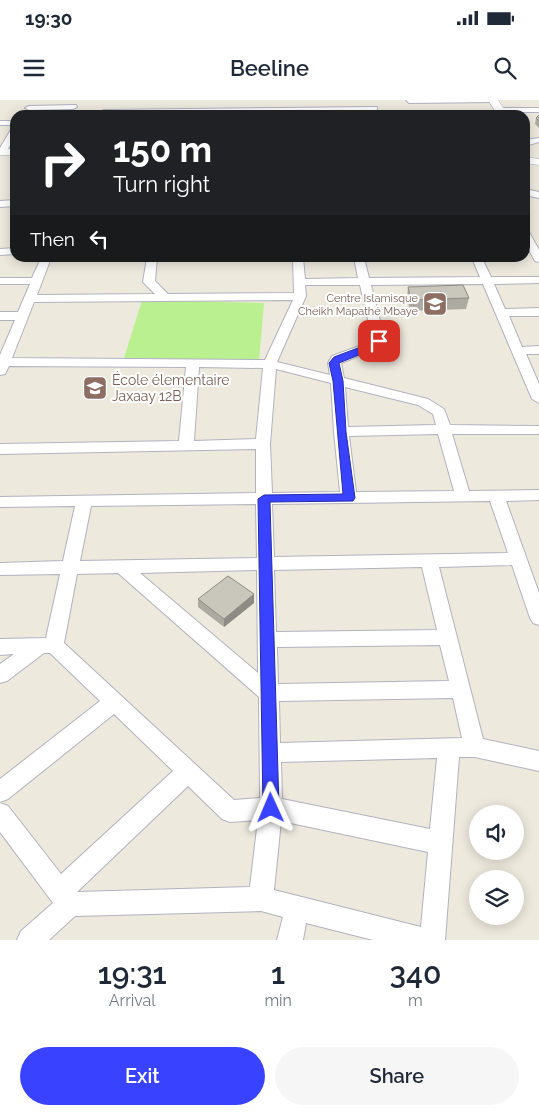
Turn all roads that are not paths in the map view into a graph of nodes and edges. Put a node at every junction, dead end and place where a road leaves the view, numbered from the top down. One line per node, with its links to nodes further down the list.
1 (215, 100): 8 (street)
2 (493, 100): 6 (street)
3 (450, 101): 4 (street); 6 (street)
4 (410, 103)
5 (32, 104): 7 (street)
6 (465, 104)
7 (73, 107)
8 (214, 110)
9 (8, 140): 11 (street)
10 (539, 140): 12 (street)
11 (1, 152)
12 (530, 155)
13 (530, 237): 14 (street)
14 (537, 253)
15 (44, 262): 22 (street)
16 (152, 262): 27 (street)
17 (298, 262): 25 (street)
18 (361, 262): 23 (street)
19 (479, 262): 24 (street)
20 (539, 280): 24 (street)
21 (0, 281): 22 (street)
22 (37, 281): 28 (street)
23 (364, 281): 24 (street); 25 (street); 38 (street)
24 (487, 281): 30 (street)
25 (299, 282): 26 (street)
26 (300, 296): 27 (street); 37 (street)
27 (166, 297): 28 (street)
28 (30, 299): 32 (street)
29 (539, 312): 30 (street)
30 (502, 313): 33 (street)
31 (0, 316): 32 (street)
32 (23, 316): 35 (street)
33 (518, 350): 34 (street); 39 (street)
34 (539, 350)
35 (3, 358): 36 (street)
36 (192, 364): 37 (street); 44 (street)
37 (270, 364): 38 (street); 43 (street)
38 (338, 381): 40 (street); 42 (street)
39 (538, 393)
40 (444, 429): 41 (street); 42 (street); 47 (street)
41 (539, 430)
42 (341, 432): 49 (street)
43 (263, 444): 44 (street); 50 (street)
44 (186, 445): 45 (street)
45 (0, 449)
46 (539, 495): 48 (street)
47 (463, 496): 48 (street); 49 (street)
48 (496, 496): 53 (street)
49 (349, 498): 50 (street)
50 (264, 499): 51 (street); 55 (street)
51 (84, 501): 52 (street); 57 (street)
52 (0, 502)
53 (518, 559): 54 (street); 59 (street)
54 (429, 561): 55 (street); 60 (street)
55 (265, 564): 56 (street); 61 (street)
56 (122, 566): 57 (street); 66 (street)
57 (70, 567): 58 (street); 62 (street)
58 (0, 569)
59 (539, 618)
60 (448, 637): 61 (street); 65 (street)
61 (267, 640): 66 (street)
62 (47, 645): 63 (street); 64 (street); 67 (street)
63 (0, 647)
64 (0, 675)
65 (460, 689): 66 (street); 68 (street)
66 (268, 692): 70 (street)
67 (114, 702): 72 (street); 73 (street)
68 (475, 747): 69 (street); 71 (street)
69 (449, 748): 70 (street); 76 (street)
70 (270, 753): 74 (street)
71 (539, 761)
72 (188, 771): 74 (street); 77 (street)
73 (0, 792)
74 (271, 808): 76 (street); 78 (street)
75 (0, 814): 77 (street)
76 (441, 843): 83 (street)
77 (65, 898): 78 (street); 80 (street)
78 (261, 899): 79 (street)
79 (297, 908): 81 (street); 82 (street)
80 (30, 940)
81 (290, 940)
82 (422, 940)
83 (432, 940)

